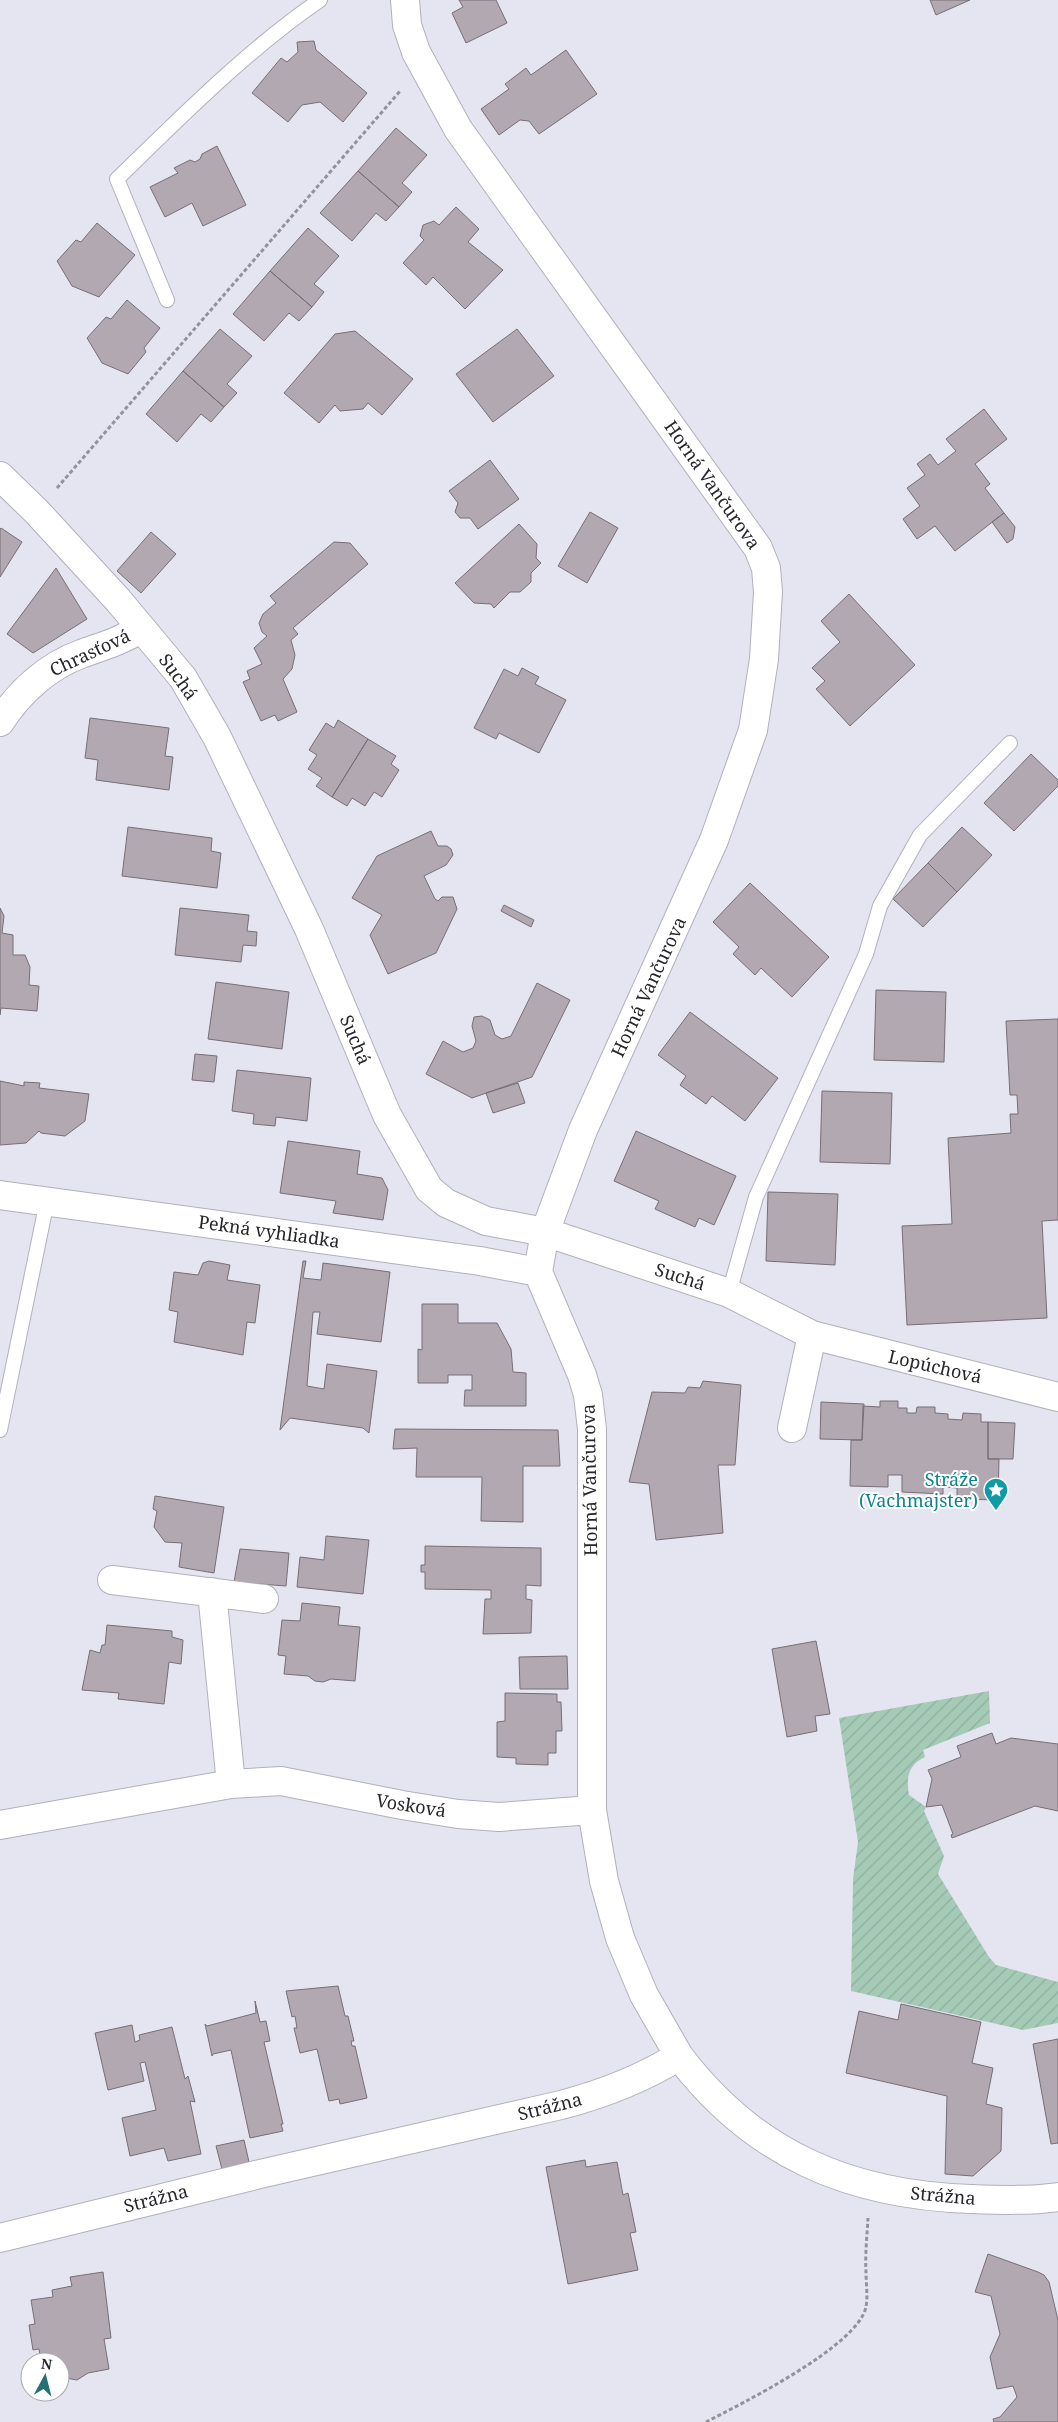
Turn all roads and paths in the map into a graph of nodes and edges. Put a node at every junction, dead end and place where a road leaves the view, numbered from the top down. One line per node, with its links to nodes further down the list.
1 (320, 0): 4 (lane)
2 (405, 0): 3 (street, Horná Vančurova)
3 (423, 63): 6 (path); 12 (street, Horná Vančurova)
4 (167, 300)
5 (0, 476): 6 (street, Suchá)
6 (37, 512): 7 (street, Suchá)
7 (141, 628): 8 (street, Chrasťová); 12 (street, Suchá)
8 (0, 722)
9 (1010, 743): 14 (lane)
10 (0, 1194): 11 (street, Pekná vyhliadka)
11 (47, 1201): 13 (street, Pekná vyhliadka); 18 (lane)
12 (545, 1232): 13 (street, Horná Vančurova); 14 (street, Suchá)
13 (538, 1272): 23 (street, Horná Vančurova)
14 (729, 1293): 15 (street, Suchá)
15 (812, 1335): 16 (street, Lopúchová); 17 (street)
16 (1058, 1397)
17 (792, 1428)
18 (0, 1430)
19 (112, 1580): 20 (street)
20 (212, 1592): 21 (street); 22 (street)
21 (264, 1599)
22 (231, 1784): 23 (street, Vosková); 24 (street, Vosková)
23 (592, 1810): 25 (street, Horná Vančurova)
24 (0, 1825)
25 (679, 2056): 26 (street, Strážna); 28 (street, Strážna)
26 (1058, 2197)
27 (869, 2212): 29 (path)
28 (0, 2238)
29 (706, 2422)

